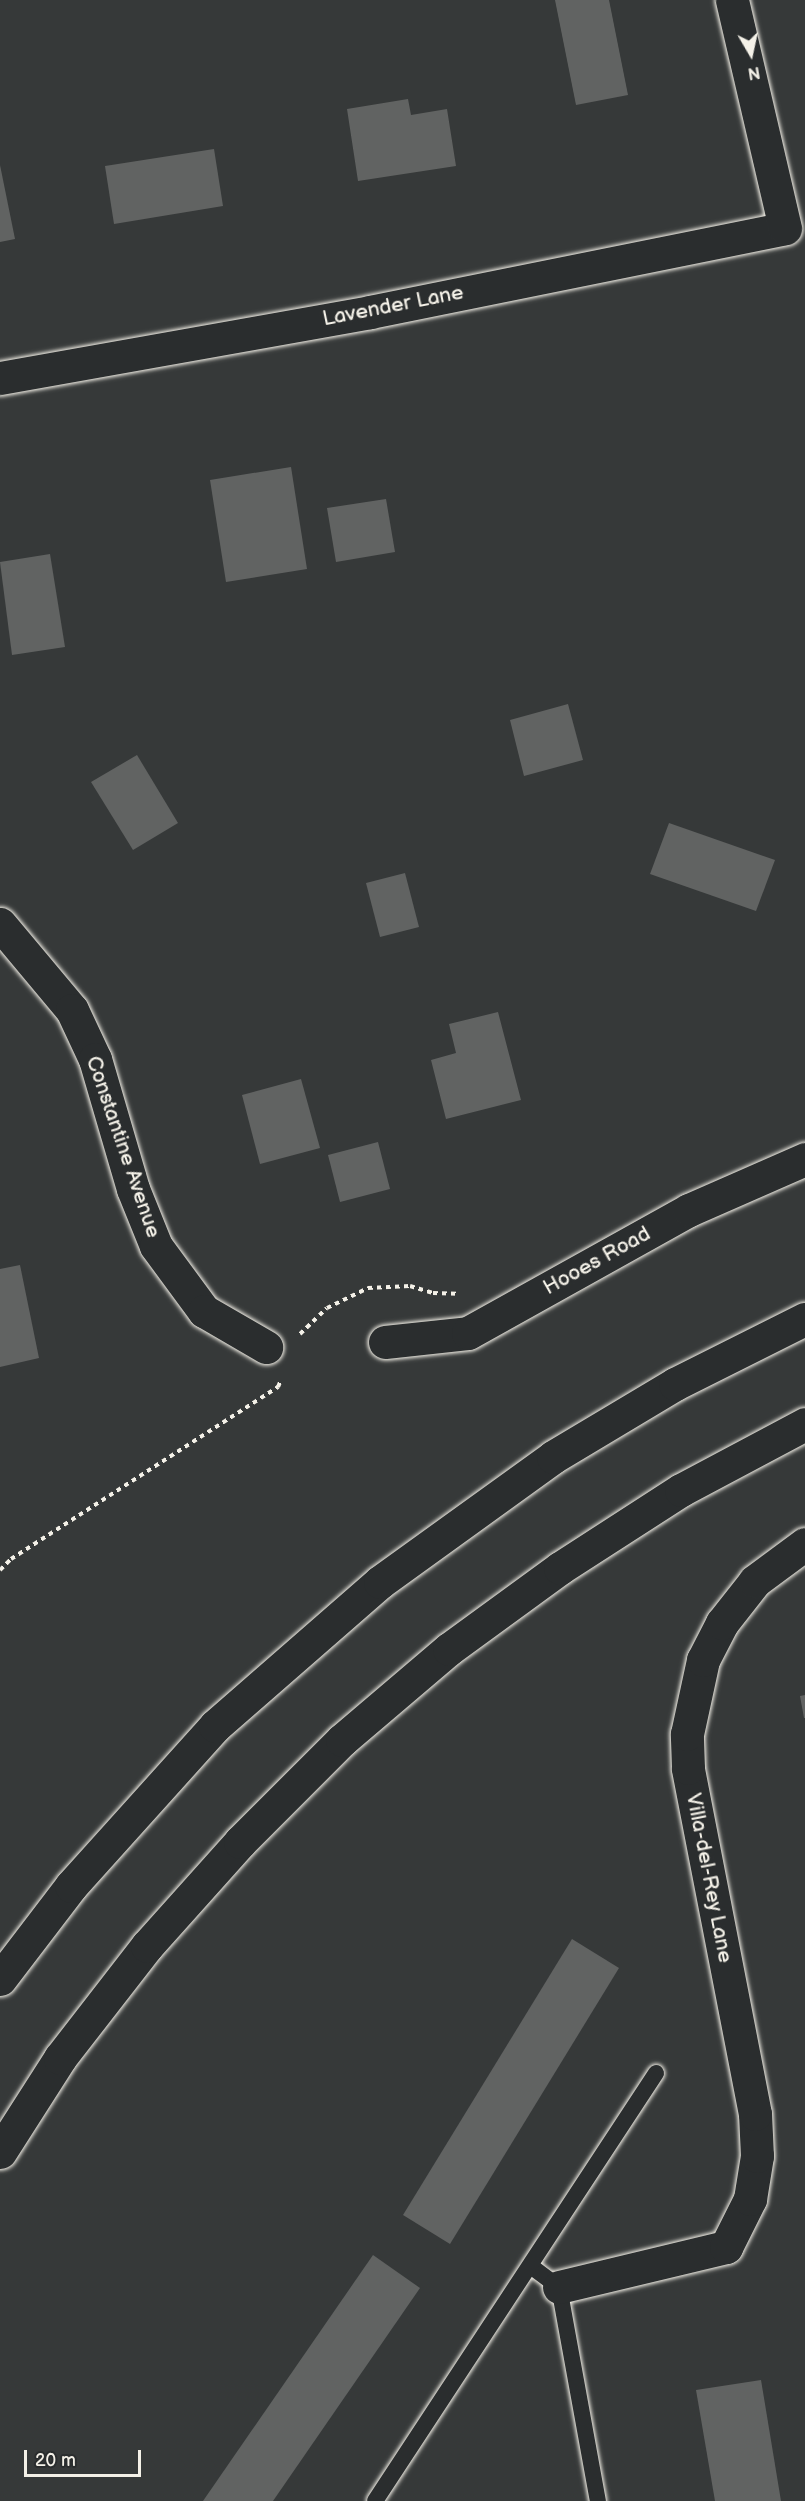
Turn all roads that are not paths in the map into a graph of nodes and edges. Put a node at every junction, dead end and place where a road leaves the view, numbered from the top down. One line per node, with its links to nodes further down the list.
1 (732, 0): 2 (street, Lavender Lane)
2 (0, 378)
3 (0, 924): 7 (street, Constantine Avenue)
4 (805, 1159): 6 (street, Hooes Road)
5 (805, 1318): 10 (street)
6 (385, 1342)
7 (266, 1347)
8 (805, 1424): 14 (street)
9 (805, 1544): 16 (street, Villa-del-Rey Lane)
10 (28, 1941): 11 (street); 12 (street)
11 (0, 1963)
12 (0, 1978)
13 (656, 2073): 15 (lane)
14 (0, 2152)
15 (532, 2267): 16 (lane); 17 (lane)
16 (559, 2287): 18 (lane)
17 (375, 2501)
18 (598, 2501)

